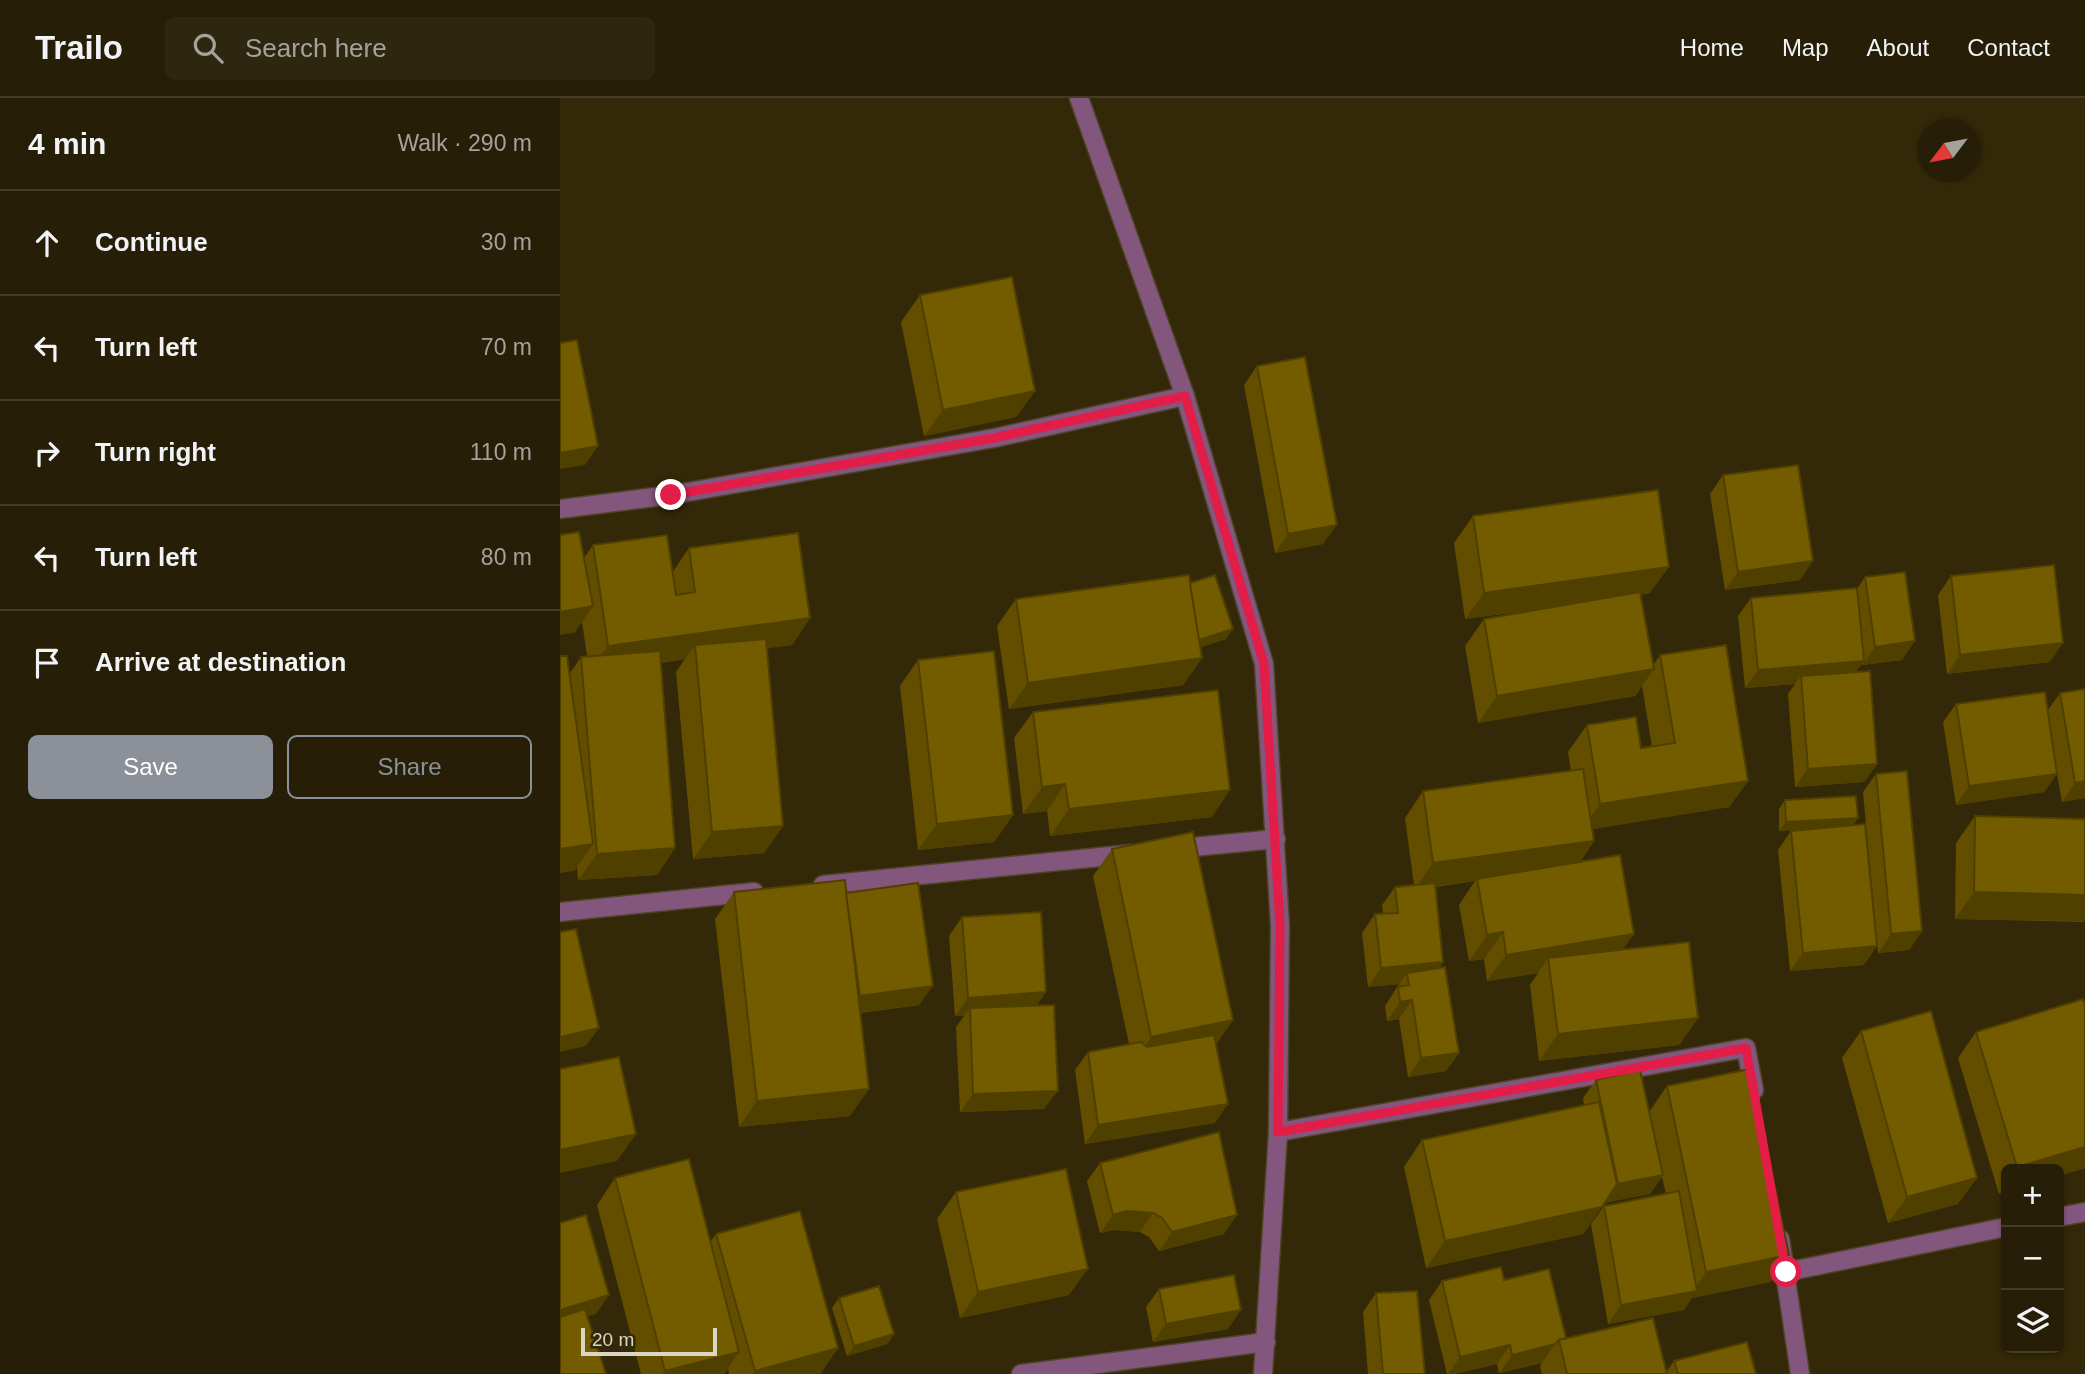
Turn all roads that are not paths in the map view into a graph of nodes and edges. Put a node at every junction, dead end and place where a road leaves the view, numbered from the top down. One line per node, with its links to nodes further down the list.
1 (1082, 106): 2 (street)
2 (1185, 396): 3 (street); 4 (street)
3 (560, 509)
4 (1276, 839): 5 (street); 9 (street)
5 (807, 886)
6 (766, 891): 7 (street)
7 (560, 912)
8 (1756, 1101): 9 (street)
9 (1278, 1132): 15 (street)
10 (2085, 1212): 11 (street)
11 (2064, 1216)
12 (1776, 1219): 14 (street)
13 (2001, 1228): 14 (street)
14 (1786, 1272): 18 (street)
15 (1266, 1342): 16 (street); 17 (street)
16 (1021, 1374)
17 (1263, 1374)
18 (1800, 1374)

